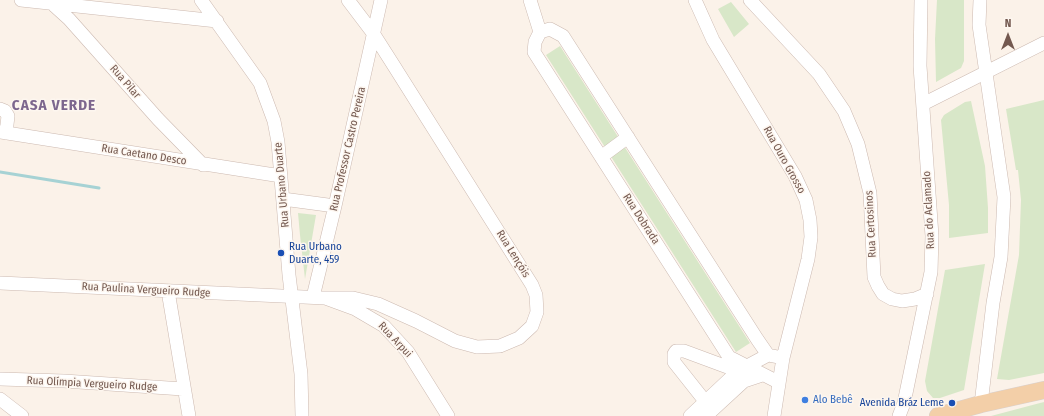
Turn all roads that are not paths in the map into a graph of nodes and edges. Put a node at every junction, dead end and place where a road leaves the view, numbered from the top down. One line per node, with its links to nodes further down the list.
1 (20, 0): 10 (street)
2 (201, 0): 11 (street, Rua Urbano Duarte)
3 (348, 0): 13 (street, Rua Lençóis)
4 (381, 0): 13 (street, Rua Professor Castro Pereira)
5 (530, 0): 12 (street)
6 (695, 0): 31 (street, Rua Ouro Grosso)
7 (750, 0): 27 (street, Rua Certosinos)
8 (921, 0): 16 (street, Rua do Aclamado)
9 (980, 0): 15 (street)
10 (50, 2): 11 (street); 21 (street, Rua Pilar)
11 (217, 21): 22 (street, Rua Urbano Duarte)
12 (540, 32): 19 (street); 20 (street, Rua Dobrada)
13 (374, 33): 24 (street, Rua Professor Castro Pereira); 29 (street, Rua Lençóis)
14 (1044, 43): 15 (street)
15 (985, 73): 16 (street); 39 (street)
16 (923, 104): 27 (street, Rua do Aclamado)
17 (0, 109): 18 (street, Rua Caetano Desco)
18 (3, 133): 21 (street, Rua Caetano Desco)
19 (628, 137): 20 (street); 30 (street)
20 (601, 157): 32 (street, Rua Dobrada)
21 (203, 165): 22 (street, Rua Caetano Desco)
22 (281, 176): 23 (street, Rua Urbano Duarte)
23 (283, 199): 24 (street); 28 (street, Rua Urbano Duarte)
24 (336, 206): 29 (street, Rua Professor Castro Pereira)
25 (0, 283): 26 (street, Rua Paulina Vergueiro Rudge)
26 (168, 291): 28 (street, Rua Paulina Vergueiro Rudge); 36 (street)
27 (927, 294): 47 (street, Rua do Aclamado)
28 (292, 296): 29 (street, Rua Arpui); 43 (street, Rua Urbano Duarte)
29 (319, 297): 44 (street, Rua Arpui)
30 (768, 355): 31 (street); 32 (street)
31 (783, 358): 35 (street, Rua Ouro Grosso)
32 (742, 368): 33 (street, Rua Dobrada); 40 (street); 40 (street)
33 (762, 375): 35 (street, Rua Dobrada); 40 (street)
34 (0, 379): 36 (street, Rua Olímpia Vergueiro Rudge)
35 (778, 382): 46 (street, Rua Ouro Grosso)
36 (183, 389): 42 (street)
37 (1044, 390): 39 (main road)
38 (0, 399): 41 (street)
39 (981, 404): 48 (main road)
40 (708, 409): 45 (street)
41 (22, 416)
42 (189, 416)
43 (302, 416)
44 (448, 416)
45 (690, 416)
46 (774, 416)
47 (899, 416)
48 (938, 416)

